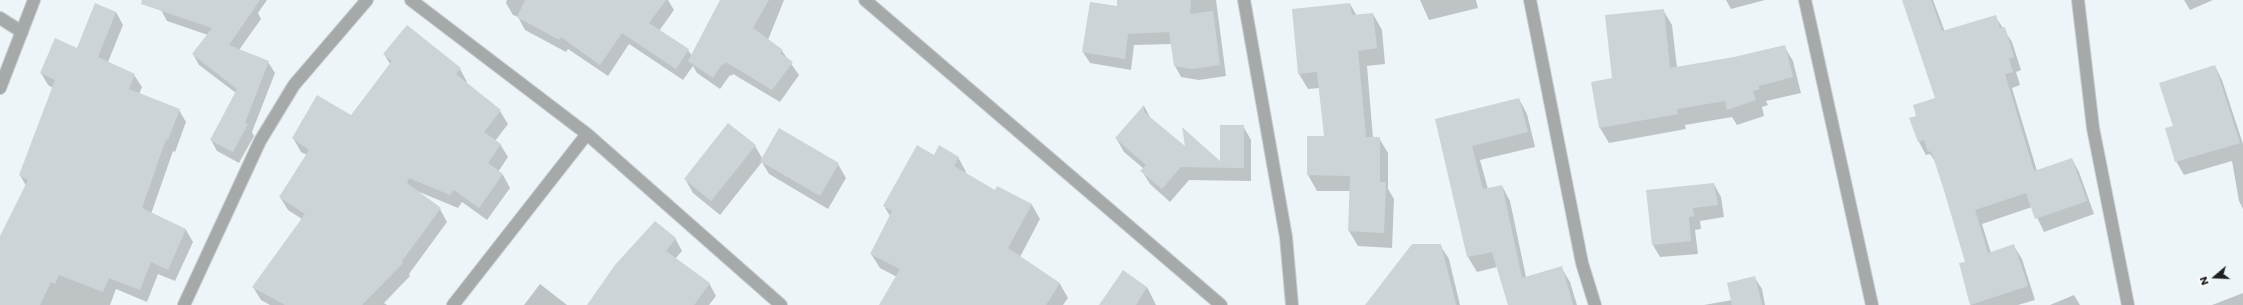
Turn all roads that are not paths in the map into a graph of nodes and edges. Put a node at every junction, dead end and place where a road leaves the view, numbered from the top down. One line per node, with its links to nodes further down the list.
1 (34, 0): 10 (street)
2 (367, 0): 13 (street)
3 (411, 0): 12 (street)
4 (865, 0): 16 (street)
5 (1244, 0): 17 (street)
6 (1530, 0): 18 (street)
7 (1805, 0): 19 (street)
8 (2078, 0): 20 (street)
9 (0, 18): 10 (street)
10 (22, 32): 11 (street)
11 (0, 88)
12 (587, 134): 14 (street); 15 (street)
13 (184, 305)
14 (453, 305)
15 (781, 305)
16 (1221, 305)
17 (1292, 305)
18 (1595, 305)
19 (1872, 305)
20 (2128, 305)

